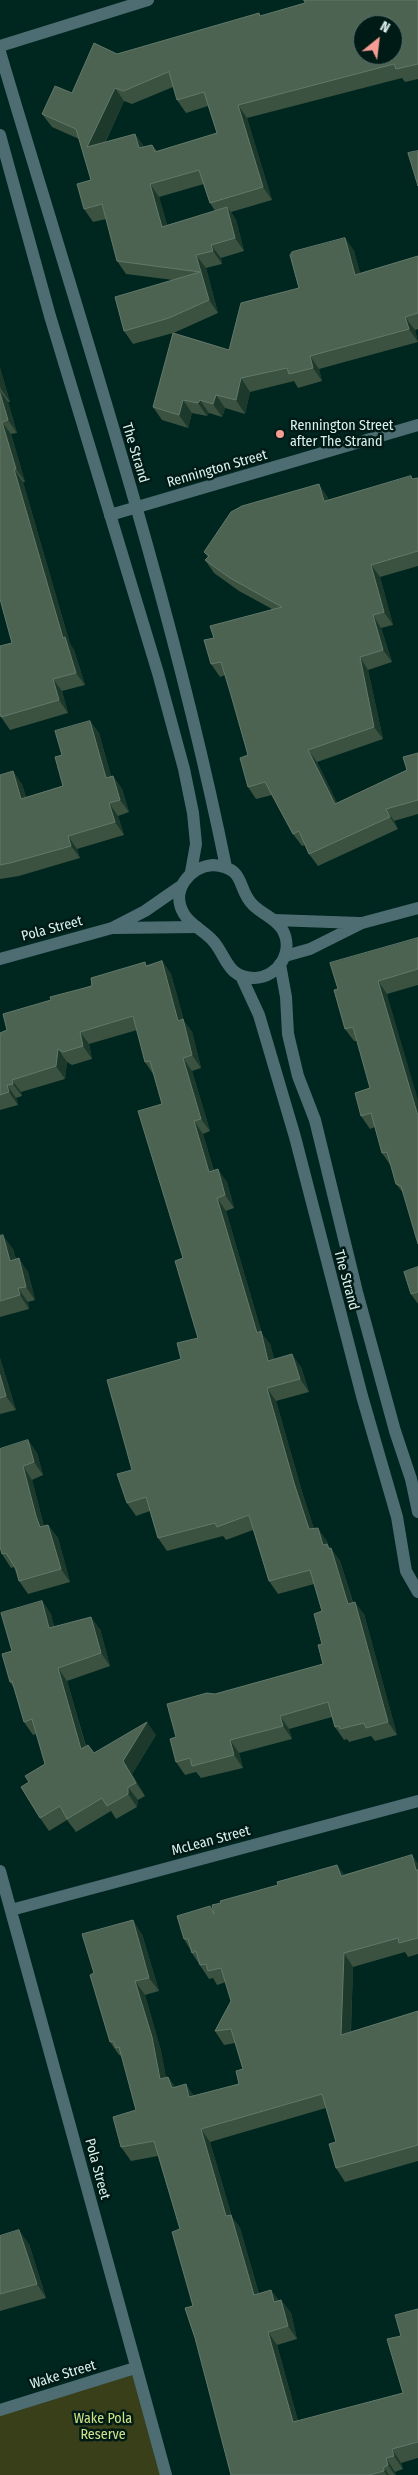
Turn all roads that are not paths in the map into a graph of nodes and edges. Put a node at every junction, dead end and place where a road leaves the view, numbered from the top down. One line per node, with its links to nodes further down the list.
1 (148, 0): 2 (street)
2 (0, 46)
3 (0, 52): 6 (street, The Strand)
4 (0, 135): 7 (street)
5 (418, 425): 6 (street, Rennington Street)
6 (136, 508): 7 (street, Rennington Street); 8 (street, The Strand)
7 (110, 515): 9 (street)
8 (226, 867): 9 (street); 12 (street)
9 (191, 872): 10 (street, Pola Street)
10 (181, 886): 14 (street, The Strand); 15 (street, Pola Street)
11 (418, 908): 13 (street)
12 (274, 920): 13 (street); 17 (street, The Strand)
13 (362, 924): 17 (street)
14 (197, 927): 15 (street, Pola Street); 18 (street, The Strand)
15 (112, 928): 16 (street, Pola Street)
16 (0, 959)
17 (283, 960): 18 (street); 19 (street, The Strand)
18 (241, 976): 20 (street, The Strand)
19 (418, 1512)
20 (418, 1592)
21 (418, 1802): 23 (street, McLean Street)
22 (0, 1871): 23 (street, Pola Street)
23 (12, 1910): 24 (street, Pola Street)
24 (135, 2368): 25 (street, Wake Street); 26 (street, Pola Street)
25 (0, 2410)
26 (166, 2475)

